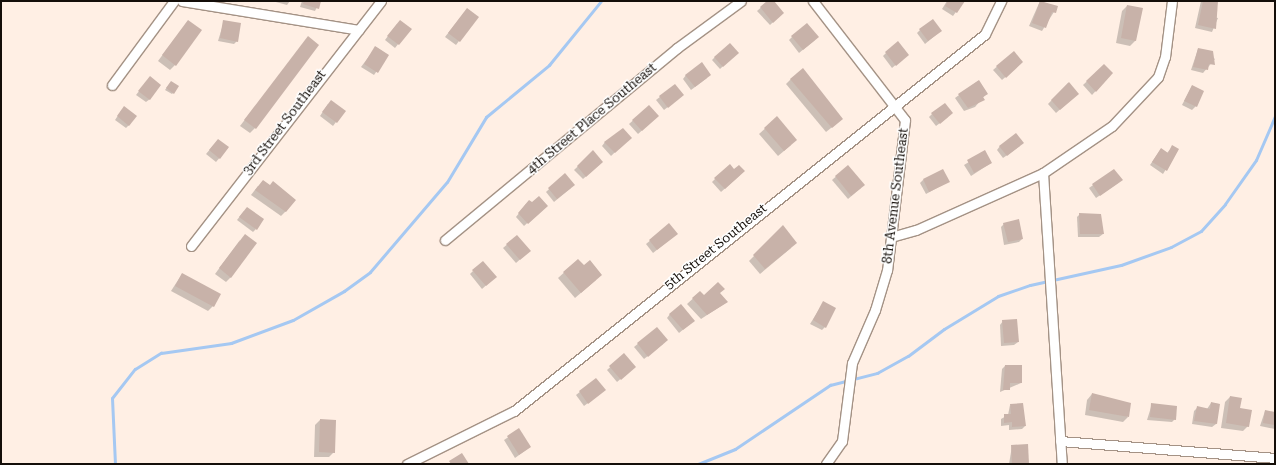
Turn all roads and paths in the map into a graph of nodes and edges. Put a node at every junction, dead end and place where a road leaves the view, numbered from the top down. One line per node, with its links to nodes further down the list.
1 (174, 1): 9 (street)
2 (182, 1): 8 (street)
3 (381, 1): 8 (street, 3rd Street Southeast)
4 (741, 1): 13 (street, 4th Street Place Southeast)
5 (813, 1): 10 (street, 8th Avenue Southeast)
6 (1001, 1): 10 (street, 5th Street Southeast)
7 (1172, 1): 11 (street)
8 (359, 30): 14 (street, 3rd Street Southeast)
9 (112, 85)
10 (894, 106): 12 (street, 8th Avenue Southeast); 17 (street, 5th Street Southeast)
11 (1043, 173): 12 (street); 15 (street)
12 (891, 237): 18 (street, 8th Avenue Southeast)
13 (445, 240)
14 (191, 246)
15 (1060, 441): 16 (street); 19 (street)
16 (1275, 458)
17 (406, 464)
18 (826, 464)
19 (1062, 464)

